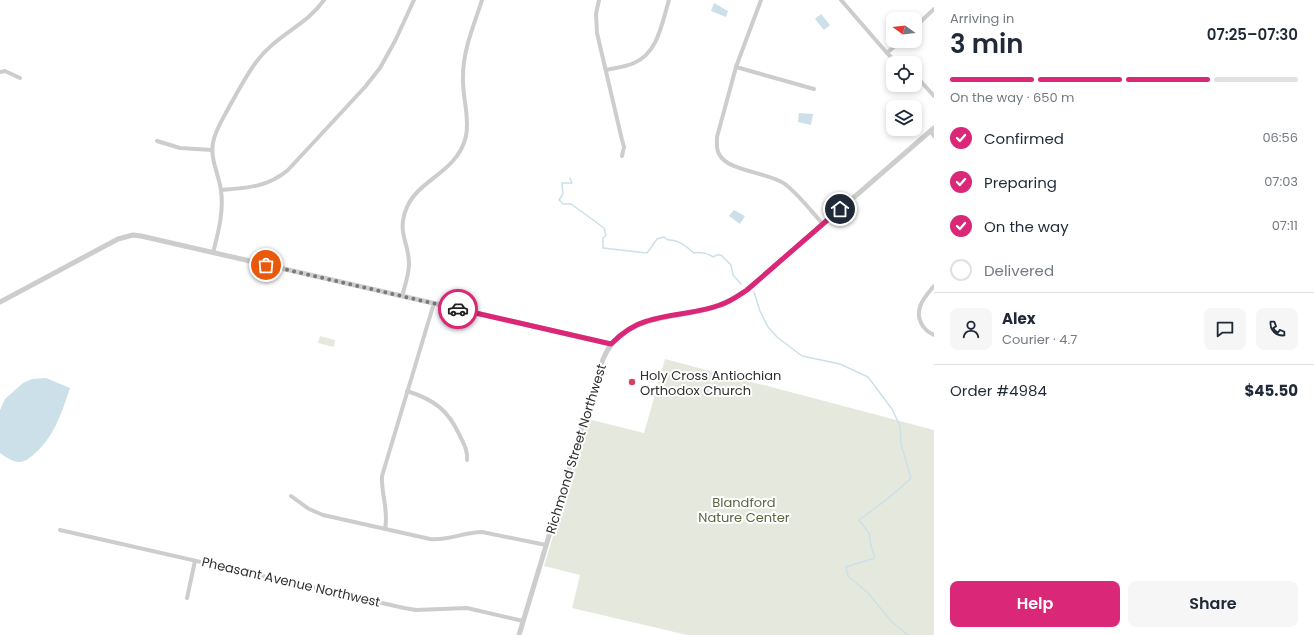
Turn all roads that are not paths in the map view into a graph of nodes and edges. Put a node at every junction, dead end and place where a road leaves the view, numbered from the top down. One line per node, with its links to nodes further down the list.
1 (324, 0): 23 (street)
2 (414, 0): 25 (street)
3 (482, 0): 29 (street)
4 (599, 0): 14 (street)
5 (669, 0): 14 (street)
6 (761, 0): 13 (street)
7 (841, 0): 11 (street)
8 (934, 9): 9 (street)
9 (922, 20)
10 (892, 48): 11 (street)
11 (887, 53): 12 (street)
12 (890, 56)
13 (736, 67): 18 (street); 26 (street)
14 (606, 70): 24 (street)
15 (0, 72): 16 (street)
16 (20, 78)
17 (922, 83): 19 (street)
18 (814, 89)
19 (934, 96)
20 (932, 130): 21 (street); 26 (street, Richmond Street Northwest)
21 (934, 136)
22 (157, 141): 23 (street)
23 (212, 150): 25 (street)
24 (622, 156)
25 (221, 190): 27 (street)
26 (822, 224): 33 (street, Richmond Street Northwest)
27 (213, 253): 29 (street); 30 (street)
28 (934, 286): 32 (street)
29 (402, 296): 31 (street)
30 (0, 302)
31 (434, 303): 33 (street); 34 (street)
32 (934, 335)
33 (611, 344): 39 (street, Richmond Street Northwest)
34 (407, 391): 35 (street); 37 (street)
35 (467, 460)
36 (291, 496): 37 (street)
37 (385, 529): 39 (street)
38 (60, 530): 40 (street, Pheasant Avenue Northwest)
39 (546, 546): 42 (street, Richmond Street Northwest)
40 (195, 561): 41 (street); 42 (street, Pheasant Avenue Northwest)
41 (186, 598)
42 (523, 621): 43 (street, Richmond Street Northwest)
43 (519, 635)

